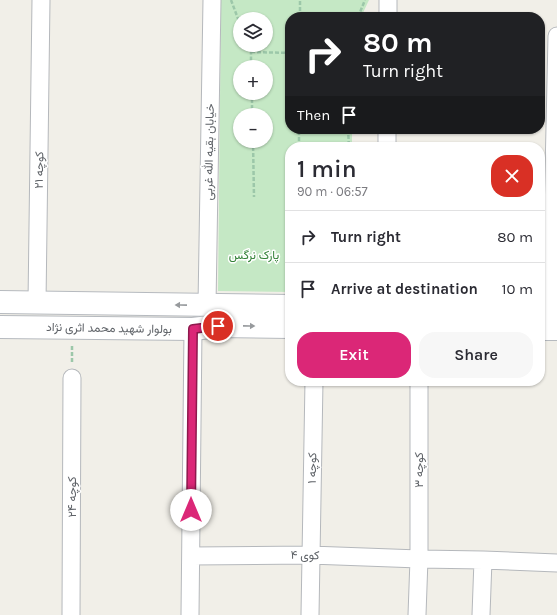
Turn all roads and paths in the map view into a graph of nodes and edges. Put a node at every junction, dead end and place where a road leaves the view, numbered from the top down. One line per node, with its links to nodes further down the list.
1 (41, 0): 18 (street, کوچه ۲۱)
2 (212, 0): 19 (street, خیابان بقیه الله غربی)
3 (231, 0): 7 (path)
4 (300, 0): 8 (path)
5 (365, 0): 9 (path)
6 (388, 0): 10 (street)
7 (236, 12)
8 (300, 12)
9 (360, 12)
10 (388, 12)
11 (557, 36): 21 (street)
12 (251, 52): 13 (path); 14 (path)
13 (285, 53)
14 (251, 60)
15 (252, 148): 16 (path)
16 (254, 197)
17 (0, 302): 18 (street, بولوار شهید محمد اثری نژاد)
18 (37, 303): 19 (street, بولوار شهید محمد اثری نژاد, one-way to 18)
19 (207, 305): 20 (street, بولوار شهید محمد اثری نژاد)
20 (285, 306)
21 (551, 314): 22 (street)
22 (545, 322)
23 (285, 326): 26 (street, بولوار شهید محمد اثری نژاد, one-way to 23)
24 (0, 327): 25 (street, بولوار شهید محمد اثری نژاد)
25 (72, 327): 26 (street, بولوار شهید محمد اثری نژاد); 27 (path)
26 (193, 329): 31 (street)
27 (72, 378): 35 (street, کوچه ۲۴)
28 (314, 386): 30 (street, کوچه ۱)
29 (419, 386): 32 (street, کوچه ۳)
30 (310, 555): 31 (street, کوی ۴); 32 (street, کوی ۴); 37 (street, کوچه ۱)
31 (191, 556): 36 (street)
32 (419, 559): 33 (street, کوی ۴); 38 (street, کوچه ۳)
33 (482, 560): 34 (street, کوی ۴); 39 (street)
34 (557, 562)
35 (71, 615)
36 (190, 615)
37 (310, 615)
38 (417, 615)
39 (481, 615)

